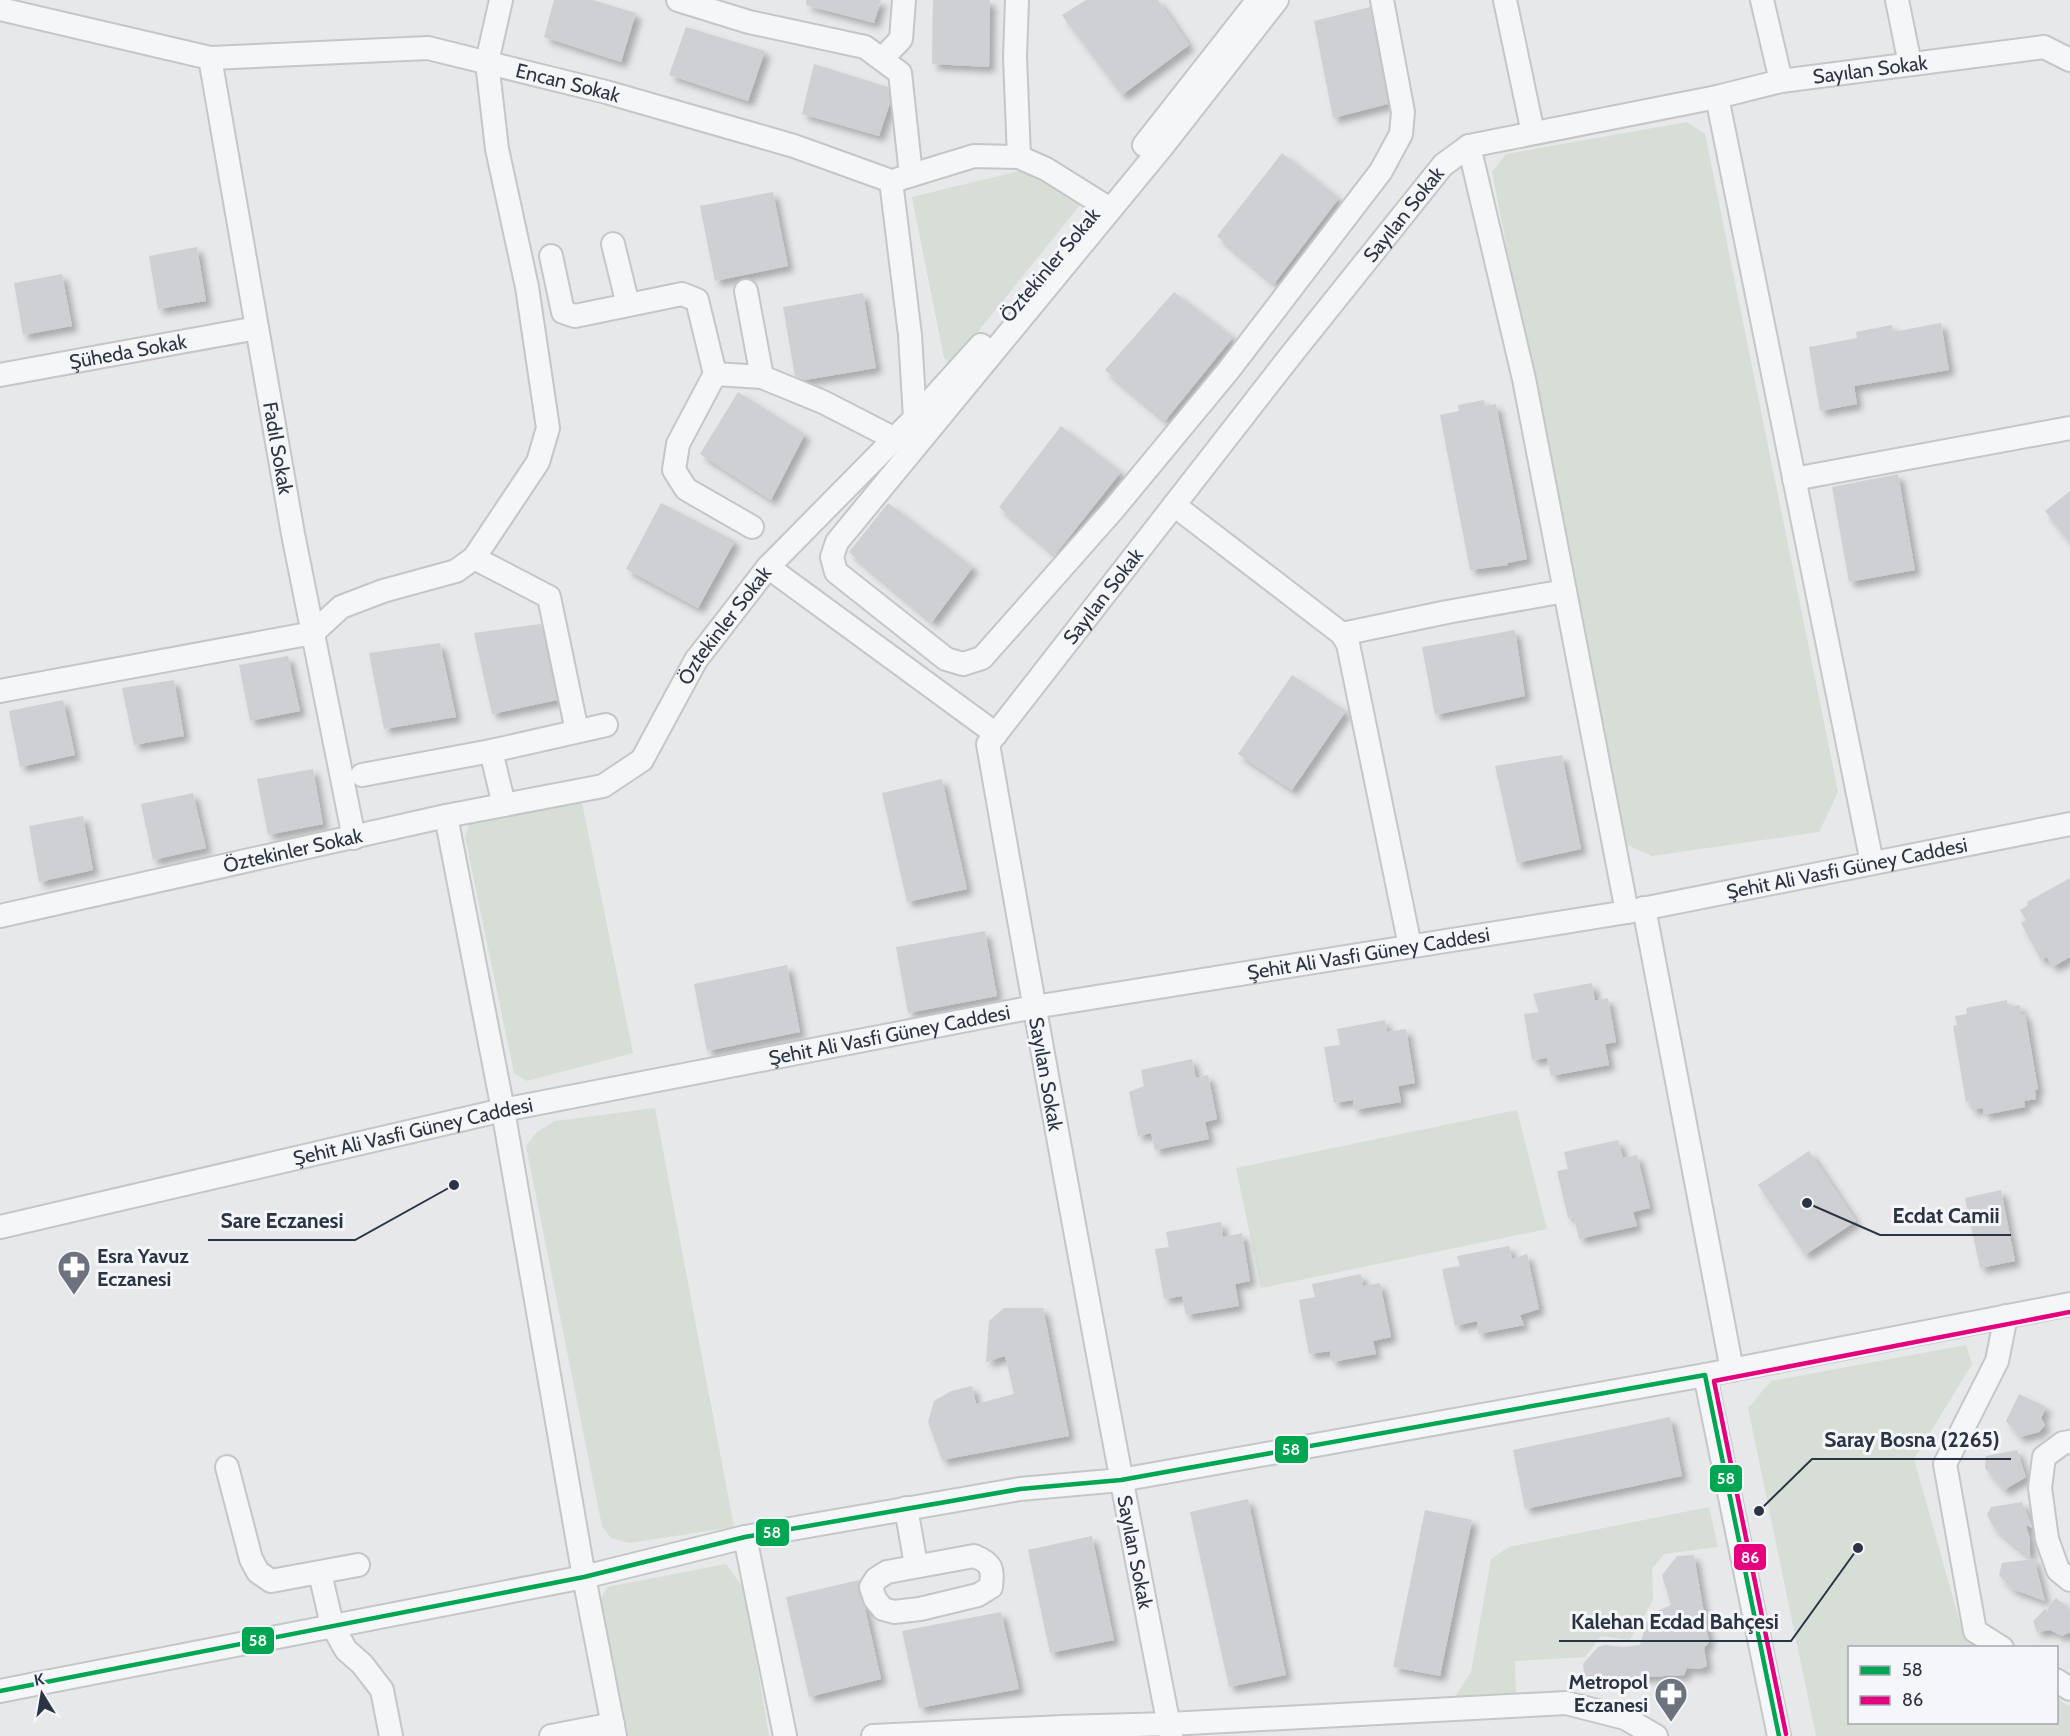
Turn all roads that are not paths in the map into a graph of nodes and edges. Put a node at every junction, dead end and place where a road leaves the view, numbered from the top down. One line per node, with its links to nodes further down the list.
1 (501, 0): 17 (street)
2 (678, 0): 15 (street)
3 (904, 0): 15 (street)
4 (1017, 0): 23 (street)
5 (1258, 0): 25 (street, Öztekinler Sokak)
6 (1277, 0): 7 (street)
7 (1382, 0)
8 (1504, 0): 21 (street)
9 (1762, 0): 19 (street)
10 (1897, 0): 18 (street)
11 (0, 9): 14 (street, Encan Sokak)
12 (2070, 42): 13 (street, Sayılan Sokak)
13 (2044, 47): 16 (street); 18 (street, Sayılan Sokak)
14 (210, 58): 17 (street, Encan Sokak); 30 (street, Fadıl Sokak)
15 (882, 59): 24 (street)
16 (2070, 60)
17 (487, 62): 24 (street, Encan Sokak); 40 (street)
18 (1910, 64): 19 (street, Sayılan Sokak)
19 (1781, 81): 20 (street, Sayılan Sokak)
20 (1717, 97): 21 (street, Sayılan Sokak); 37 (street)
21 (1533, 133): 22 (street, Sayılan Sokak)
22 (1469, 146): 38 (street, Sayılan Sokak); 42 (street)
23 (1020, 157): 24 (street); 25 (street)
24 (901, 178): 34 (street)
25 (1102, 204): 34 (street, Öztekinler Sokak)
26 (613, 244): 29 (street)
27 (551, 256): 29 (street)
28 (746, 291): 33 (street)
29 (628, 305): 31 (street)
30 (257, 328): 32 (street, Şüheda Sokak); 43 (street, Fadıl Sokak)
31 (715, 374): 33 (street); 39 (street)
32 (0, 375)
33 (762, 377): 36 (street)
34 (915, 418): 36 (street, Öztekinler Sokak)
35 (2070, 428): 37 (street)
36 (895, 439): 41 (street, Öztekinler Sokak)
37 (1794, 479): 55 (street)
38 (1174, 505): 44 (street); 48 (street, Sayılan Sokak)
39 (752, 527)
40 (474, 558): 43 (street); 47 (street)
41 (768, 567): 48 (street); 51 (street, Öztekinler Sokak)
42 (1565, 591): 44 (street); 56 (street)
43 (313, 633): 45 (street); 54 (street, Fadıl Sokak)
44 (1342, 634): 58 (street)
45 (0, 691)
46 (606, 725): 47 (street)
47 (577, 731): 49 (street)
48 (996, 734): 59 (street, Sayılan Sokak)
49 (491, 750): 50 (street); 51 (street)
50 (362, 775)
51 (504, 805): 52 (street, Öztekinler Sokak)
52 (446, 816): 54 (street, Öztekinler Sokak); 60 (street)
53 (2070, 824): 55 (street, Şehit Ali Vasfi Güney Caddesi)
54 (354, 838): 57 (street, Öztekinler Sokak)
55 (1872, 863): 56 (street, Şehit Ali Vasfi Güney Caddesi)
56 (1636, 910): 58 (street, Şehit Ali Vasfi Güney Caddesi); 64 (street)
57 (0, 916)
58 (1410, 946): 59 (street, Şehit Ali Vasfi Güney Caddesi)
59 (1034, 1007): 60 (street, Şehit Ali Vasfi Güney Caddesi); 68 (street, Sayılan Sokak)
60 (503, 1110): 61 (street, Şehit Ali Vasfi Güney Caddesi); 74 (street)
61 (0, 1227)
62 (2070, 1304): 63 (street)
63 (2006, 1316): 64 (street); 77 (street)
64 (1732, 1370): 65 (street)
65 (1705, 1375): 68 (street); 86 (street)
66 (2070, 1442): 75 (street)
67 (226, 1467): 73 (street)
68 (1121, 1480): 69 (street); 80 (street, Sayılan Sokak)
69 (906, 1508): 70 (street); 72 (street)
70 (745, 1537): 74 (street); 83 (street)
71 (358, 1565): 73 (street)
72 (916, 1565): 72 (street)
73 (320, 1573): 76 (street)
74 (584, 1577): 76 (street); 79 (street)
75 (2070, 1580)
76 (332, 1625): 78 (street); 81 (street)
77 (2000, 1646)
78 (0, 1691)
79 (614, 1730): 82 (street)
80 (1170, 1730): 84 (street); 85 (street)
81 (391, 1736)
82 (551, 1736)
83 (785, 1736)
84 (873, 1736)
85 (1656, 1736)
86 (1779, 1736)

